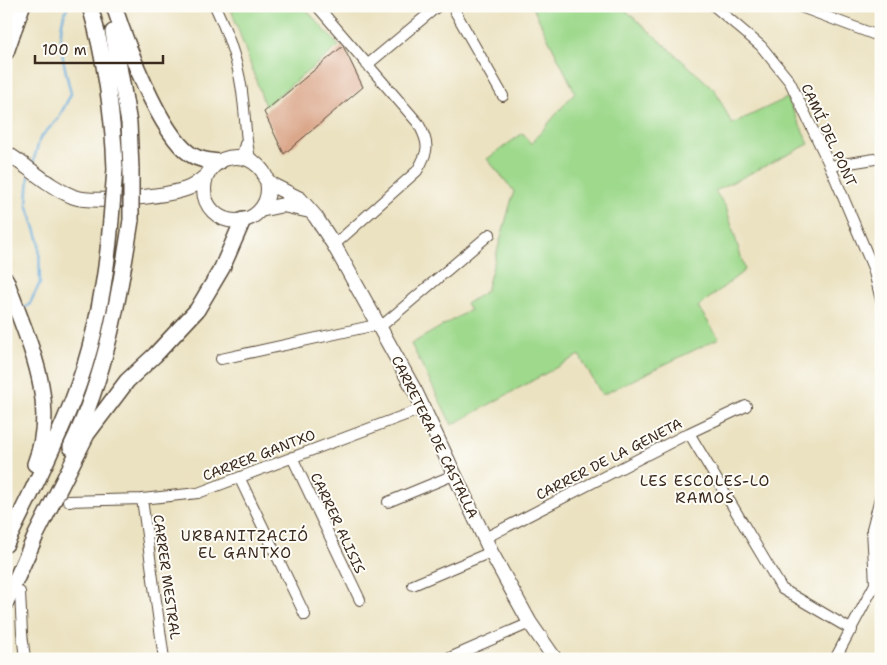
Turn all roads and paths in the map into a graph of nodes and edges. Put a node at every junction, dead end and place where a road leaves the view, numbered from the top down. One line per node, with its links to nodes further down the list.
1 (10, 6): 12 (highway)
2 (22, 6): 14 (highway)
3 (90, 6): 48 (highway, bridge)
4 (106, 6): 50 (highway, bridge)
5 (114, 6): 21 (highway)
6 (215, 6): 20 (street)
7 (317, 6): 15 (street)
8 (438, 6): 15 (street)
9 (452, 6): 16 (street)
10 (714, 6): 22 (street, CAMÍ DEL PONT)
11 (798, 6): 13 (street)
12 (6, 14)
13 (881, 37)
14 (6, 52)
15 (368, 65): 31 (street)
16 (503, 96)
17 (6, 147): 18 (main road)
18 (12, 156): 25 (main road)
19 (881, 158): 22 (street)
20 (246, 160): 21 (main road); 24 (main road)
21 (219, 162): 23 (main road)
22 (830, 166): 33 (street, CAMÍ DEL PONT)
23 (208, 174): 25 (main road); 26 (main road)
24 (265, 178): 27 (main road); 28 (main road, CARRETERA DE CASTALLA)
25 (166, 194): 26 (main road)
26 (208, 205): 29 (main road)
27 (260, 210): 28 (main road); 29 (main road)
28 (313, 213): 31 (main road, CARRETERA DE CASTALLA)
29 (243, 220): 54 (highway)
30 (490, 234): 34 (street)
31 (334, 245): 34 (main road, CARRETERA DE CASTALLA)
32 (6, 280): 46 (highway)
33 (881, 300)
34 (377, 323): 35 (street); 37 (main road, CARRETERA DE CASTALLA)
35 (221, 359)
36 (746, 406): 38 (street, CARRER DE LA GENETA)
37 (424, 408): 39 (street, CARRER GANTXO); 40 (main road, CARRETERA DE CASTALLA)
38 (689, 433): 47 (street, CARRER DE LA GENETA); 57 (street)
39 (292, 457): 41 (street, CARRER GANTXO); 53 (street, CARRER ALISIS)
40 (456, 474): 45 (street); 47 (main road, CARRETERA DE CASTALLA)
41 (240, 479): 43 (street, CARRER GANTXO); 55 (street)
42 (881, 494): 57 (street)
43 (142, 499): 44 (street, CARRER GANTXO); 59 (street, CARRER MESTRAL)
44 (68, 501)
45 (388, 502)
46 (6, 532)
47 (485, 538): 49 (main road, CARRETERA DE CASTALLA)
48 (6, 544)
49 (491, 552): 51 (street); 56 (main road, CARRETERA DE CASTALLA)
50 (6, 582)
51 (413, 585)
52 (20, 592): 58 (street)
53 (360, 600)
54 (6, 602)
55 (305, 615)
56 (530, 624): 60 (street); 61 (main road, CARRETERA DE CASTALLA)
57 (852, 630): 62 (street)
58 (25, 659)
59 (164, 659)
60 (447, 659)
61 (555, 659)
62 (836, 659)

